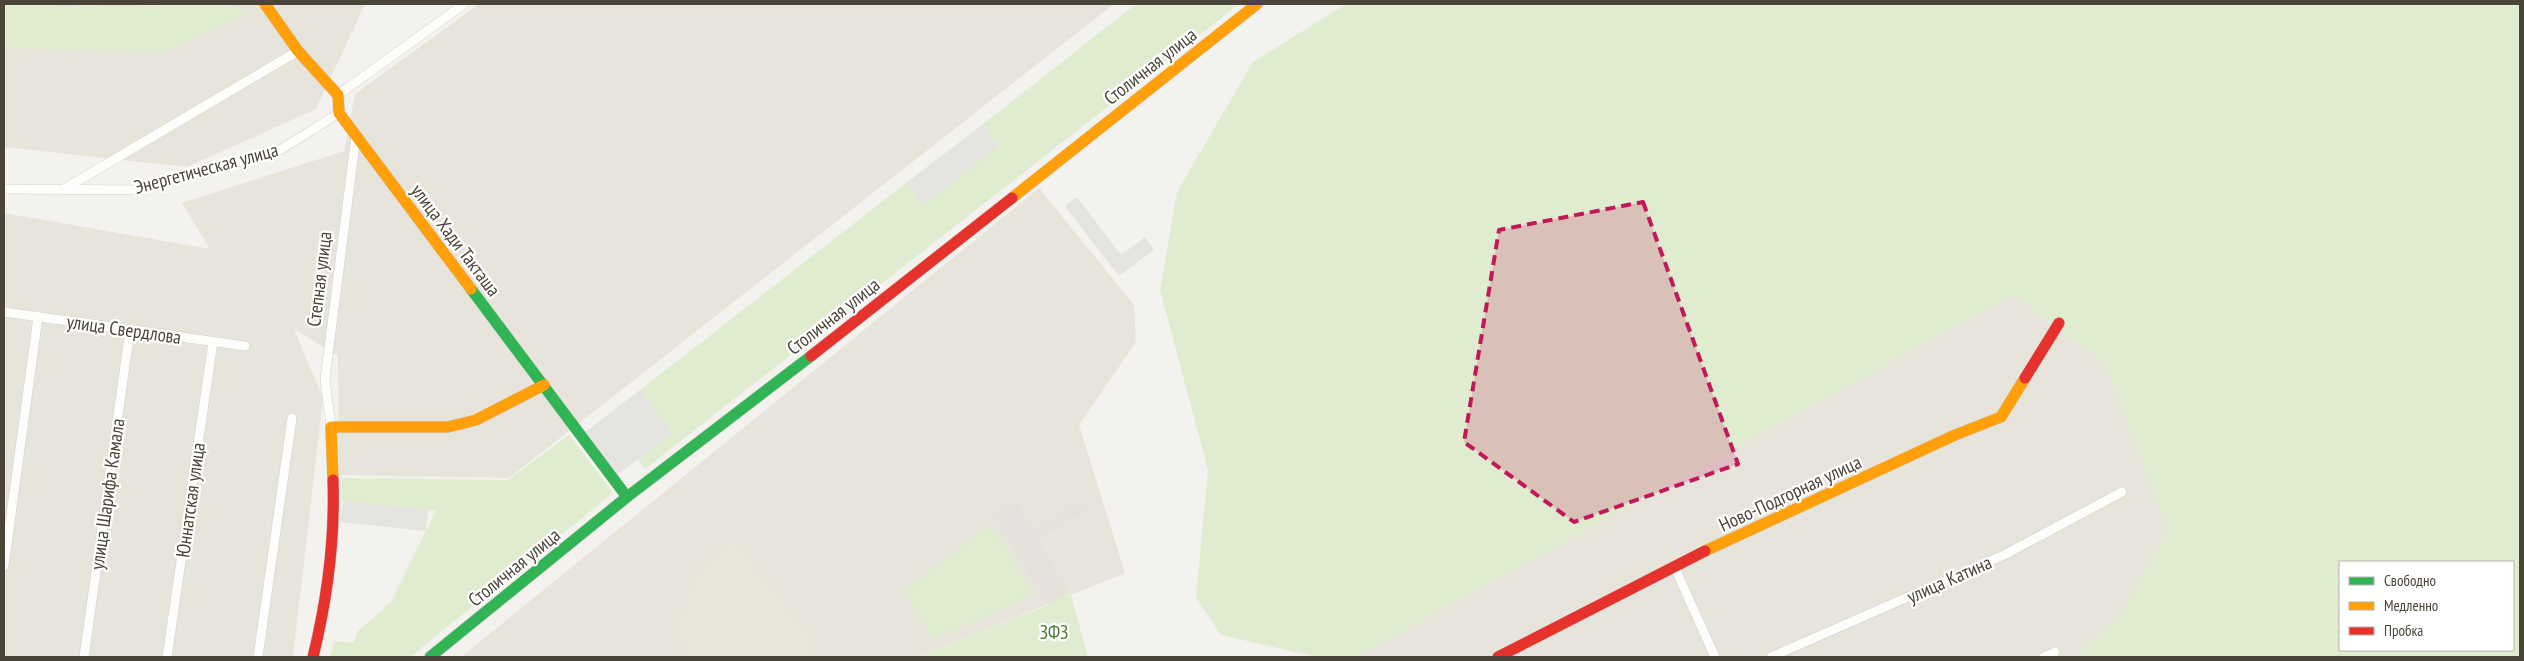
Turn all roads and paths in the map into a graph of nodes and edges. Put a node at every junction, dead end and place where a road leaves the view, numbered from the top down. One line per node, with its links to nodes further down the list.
1 (265, 4): 4 (street)
2 (464, 4): 5 (street)
3 (1257, 4): 20 (street, Столичная улица)
4 (298, 51): 5 (street); 9 (street)
5 (338, 95): 6 (street)
6 (339, 113): 7 (street, улица Хади Такташа); 9 (street, Энергетическая улица)
7 (356, 136): 16 (street, улица Хади Такташа); 18 (street, Степная улица)
8 (4, 189): 9 (street, Энергетическая улица)
9 (63, 190)
10 (4, 312): 11 (street, улица Свердлова)
11 (38, 317): 13 (street, улица Свердлова); 21 (street)
12 (2059, 323): 22 (street, Ново-Подгорная улица)
13 (130, 330): 14 (street, улица Свердлова); 24 (street, улица Шарифа Камала)
14 (213, 342): 15 (street, улица Свердлова); 25 (street, Юннатская улица)
15 (245, 346)
16 (544, 385): 18 (street); 20 (street, улица Хади Такташа)
17 (292, 418): 26 (street)
18 (331, 427): 27 (street, Степная улица)
19 (2122, 492): 31 (street, улица Катина)
20 (627, 496): 28 (street, Столичная улица)
21 (4, 566)
22 (1674, 566): 29 (street, Ново-Подгорная улица); 30 (street)
23 (2055, 652): 32 (street)
24 (84, 657)
25 (167, 657)
26 (258, 657)
27 (313, 657)
28 (430, 657)
29 (1498, 657)
30 (1715, 657)
31 (1771, 657)
32 (2044, 657)

